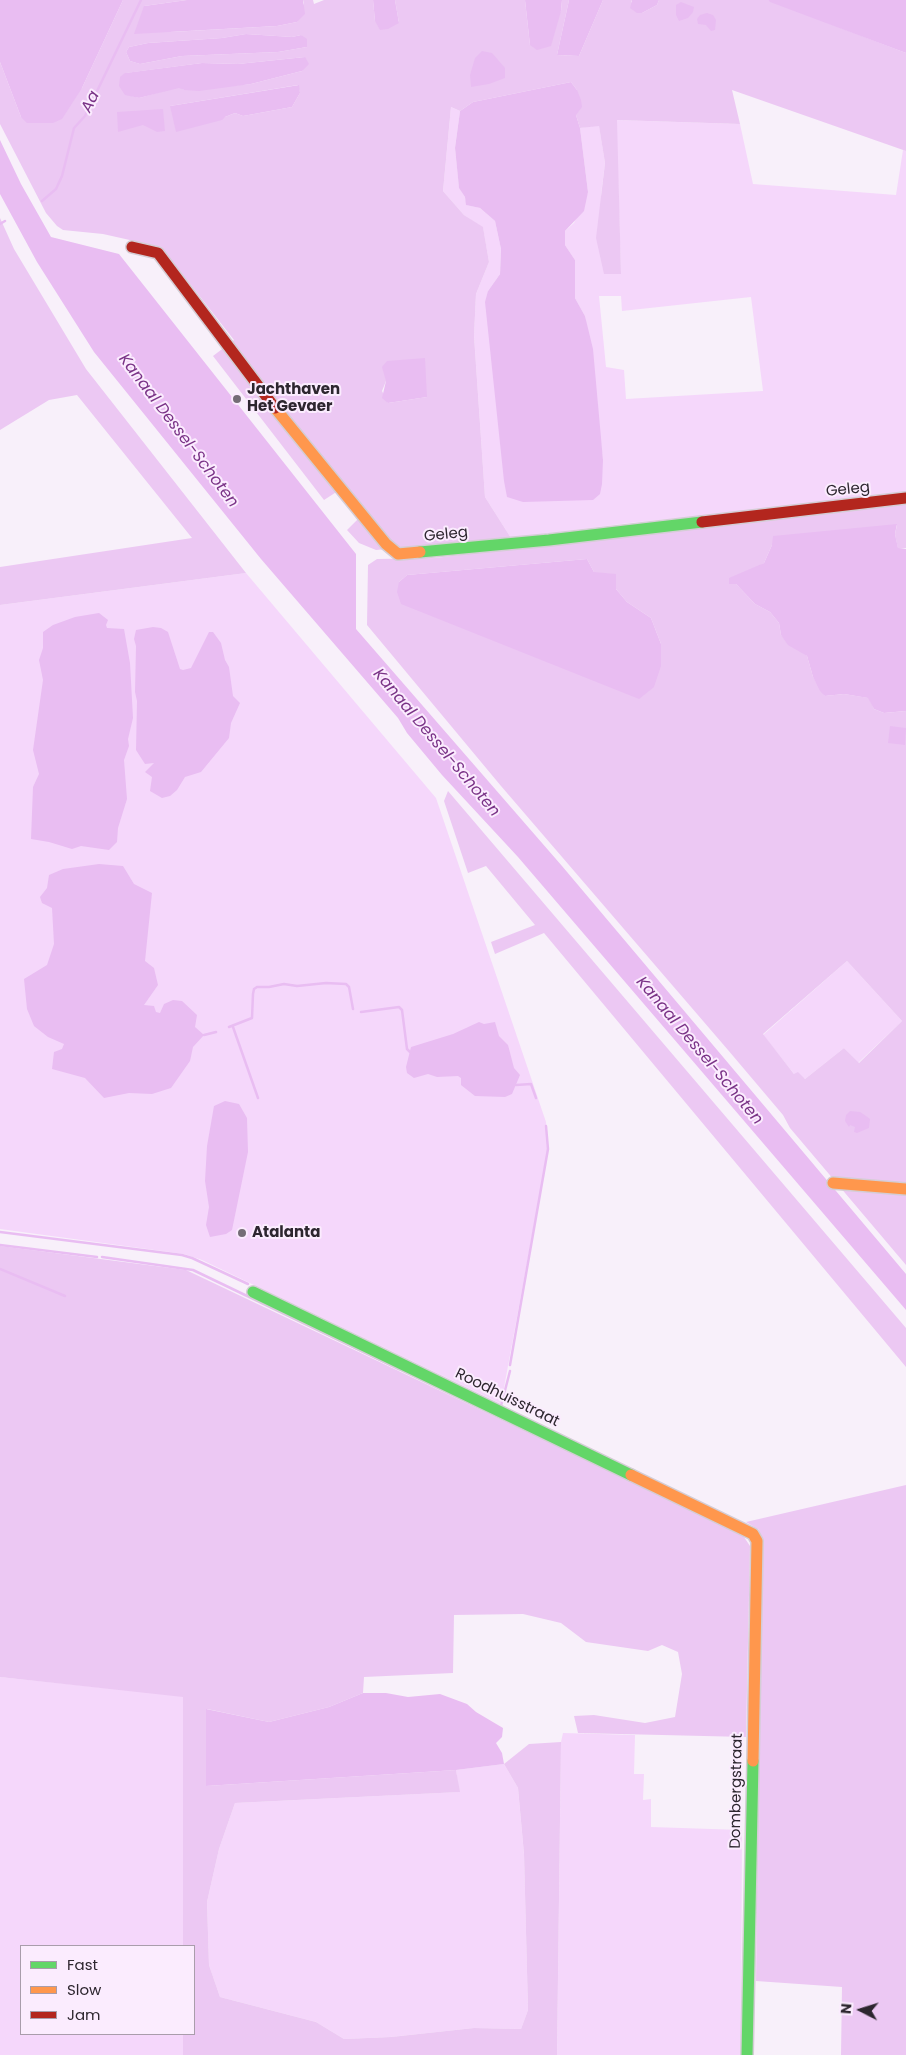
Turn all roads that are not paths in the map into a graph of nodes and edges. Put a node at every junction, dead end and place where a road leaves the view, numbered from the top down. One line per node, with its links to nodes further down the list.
1 (132, 246): 2 (street, Geleg)
2 (906, 498)
3 (834, 1183): 4 (street)
4 (906, 1189)
5 (252, 1292): 6 (street, Roodhuisstraat)
6 (748, 1530): 7 (street, Dombergstraat)
7 (747, 2055)

